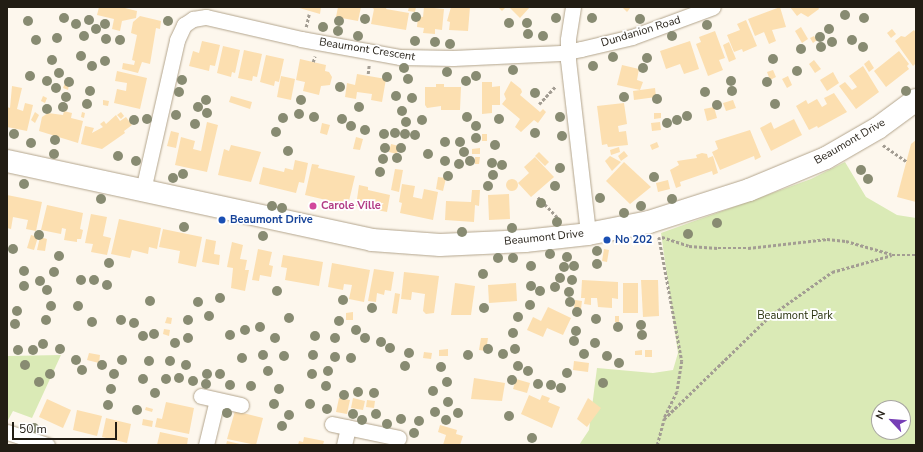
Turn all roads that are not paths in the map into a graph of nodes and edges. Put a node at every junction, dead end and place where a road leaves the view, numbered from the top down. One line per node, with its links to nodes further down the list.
1 (573, 7): 3 (street)
2 (713, 7): 3 (street, Dundanion Road)
3 (567, 52): 6 (street, Beaumont Crescent); 7 (street)
4 (916, 100): 7 (street, Beaumont Drive)
5 (7, 161): 6 (street, Beaumont Drive)
6 (143, 190): 7 (street, Beaumont Drive)
7 (588, 234)
8 (201, 396): 9 (street)
9 (217, 400): 10 (street); 16 (street)
10 (241, 405)
11 (332, 424): 12 (street)
12 (348, 426): 14 (street); 17 (street)
13 (7, 432): 15 (street)
14 (399, 438)
15 (47, 445)
16 (206, 445)
17 (344, 445)

